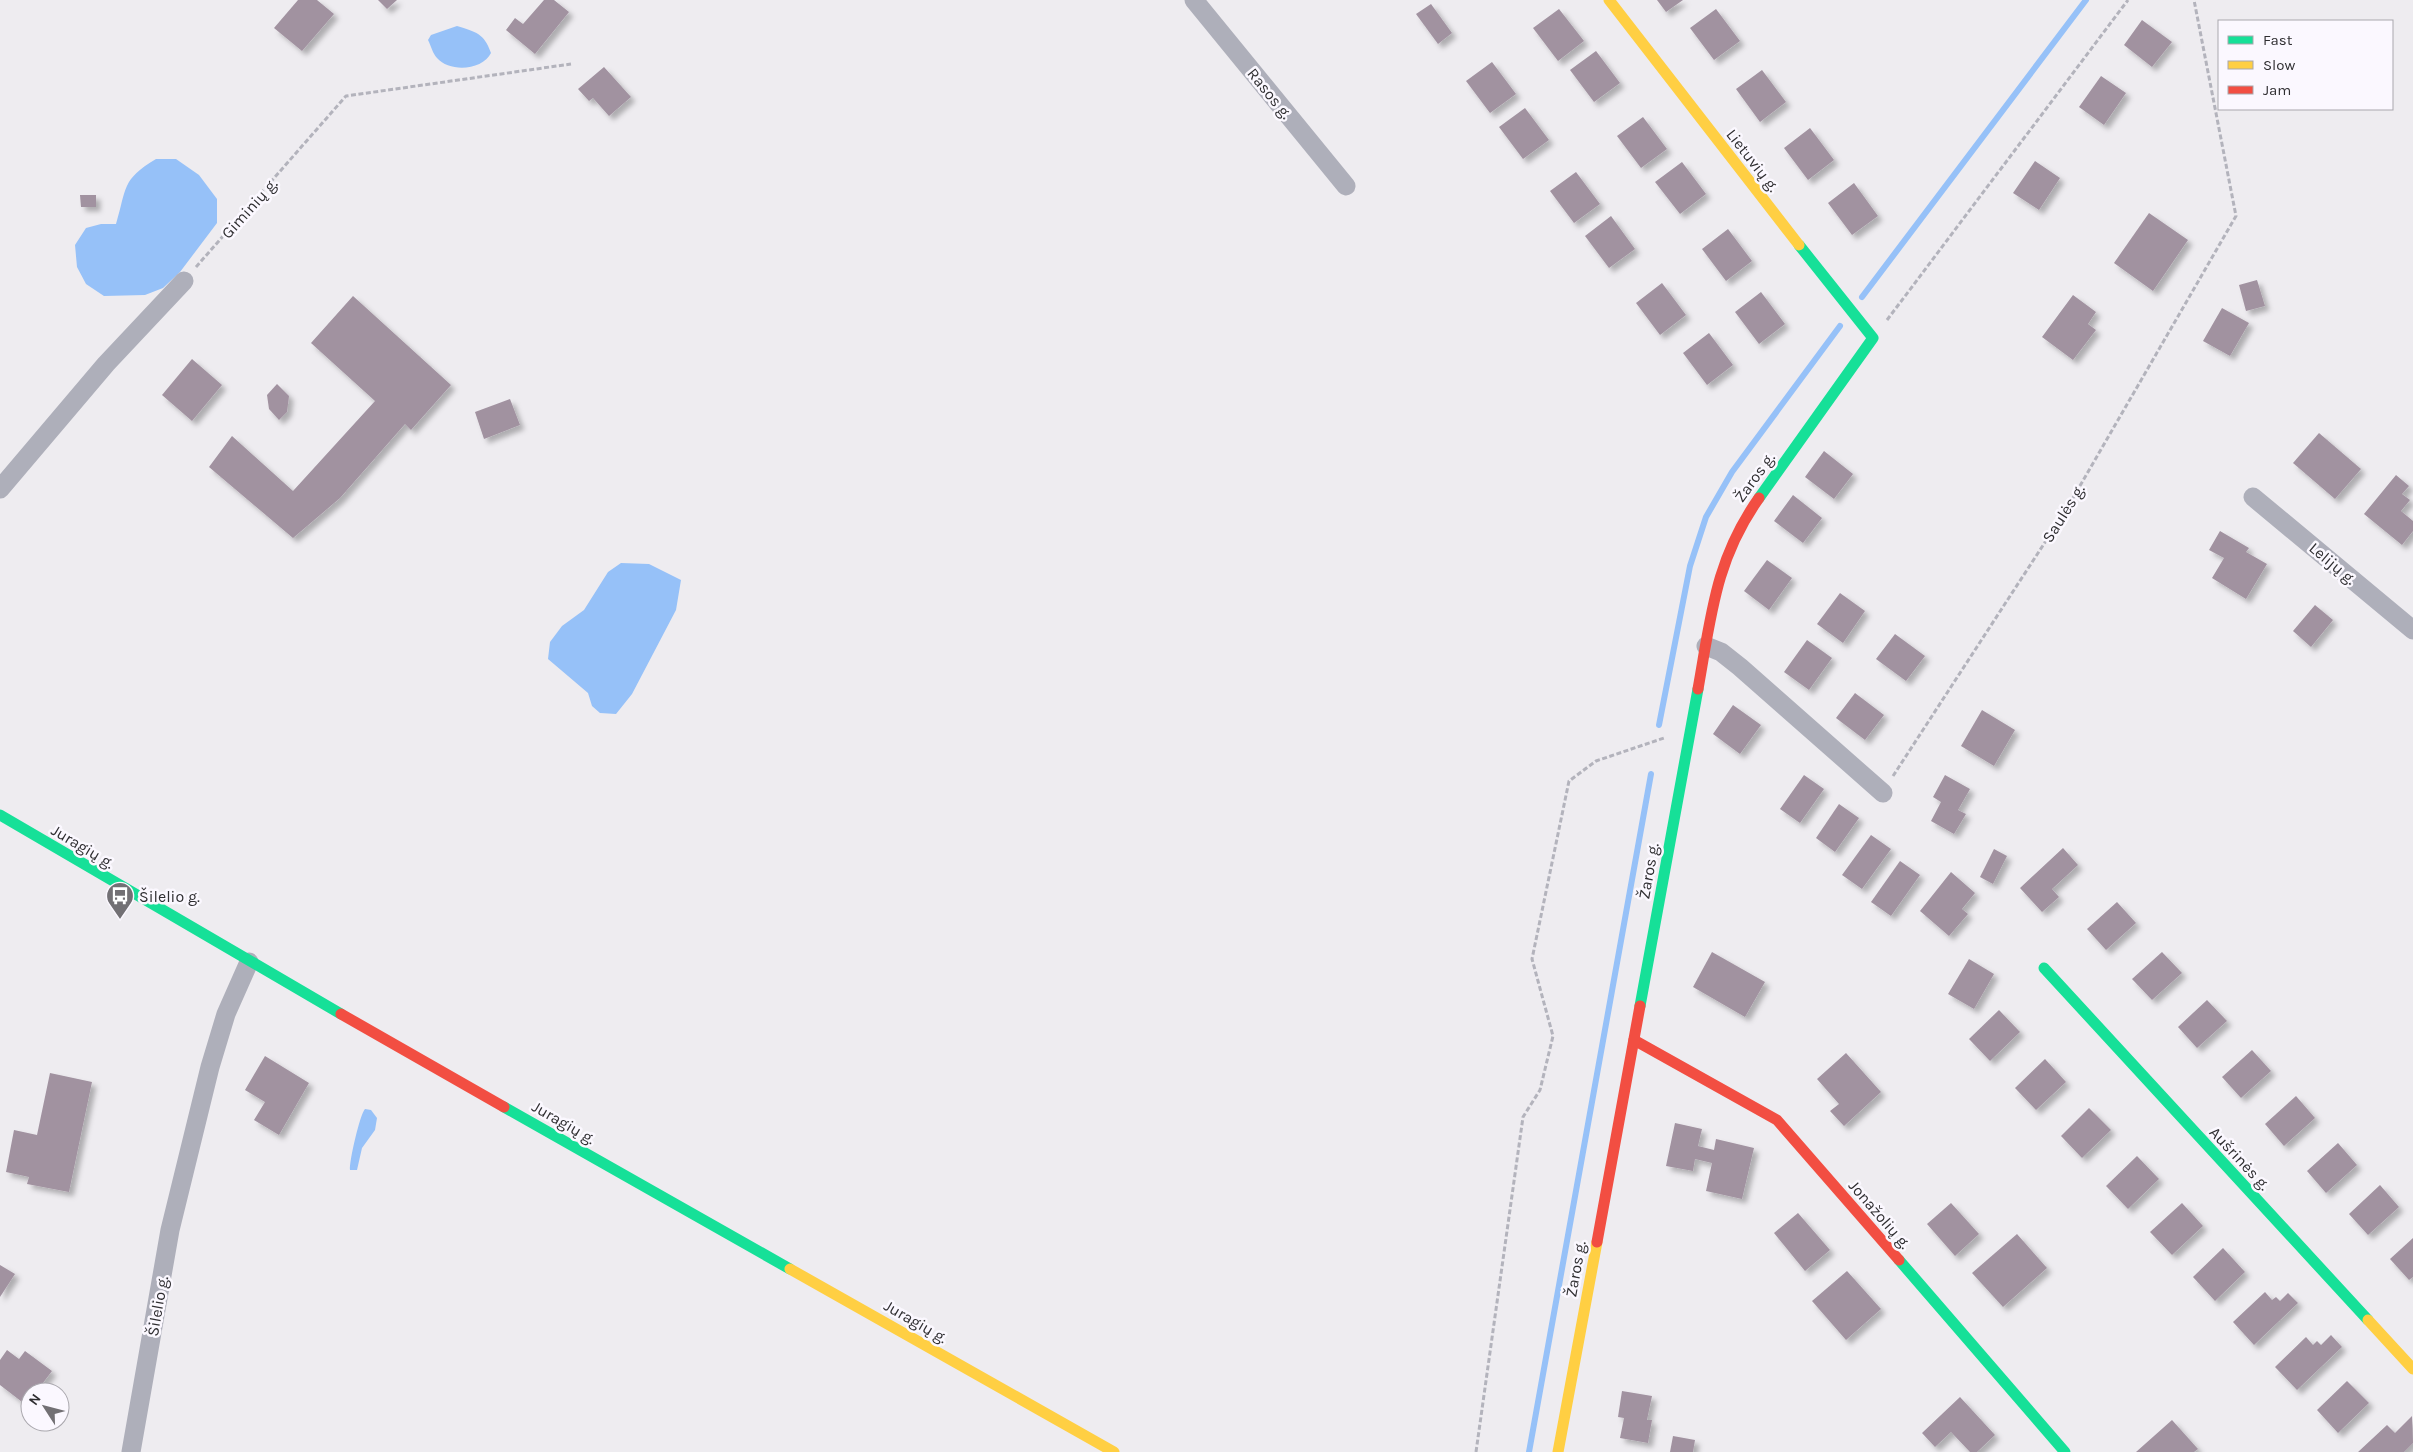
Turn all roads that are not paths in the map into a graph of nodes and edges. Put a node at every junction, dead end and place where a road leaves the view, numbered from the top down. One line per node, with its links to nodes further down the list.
1 (1194, 0): 3 (street, Rasos g.)
2 (1609, 0): 5 (street, Lietuvių g.)
3 (1346, 186)
4 (184, 281): 6 (street)
5 (1873, 338): 9 (street, Žaros g.)
6 (0, 489)
7 (2253, 496): 8 (street, Lelijų g.)
8 (2413, 630)
9 (1706, 646): 10 (street); 14 (street, Žaros g.)
10 (1883, 793)
11 (0, 816): 12 (street, Juragių g.)
12 (249, 962): 16 (street, Juragių g.); 17 (street, Šilelio g.)
13 (2044, 968): 15 (street, Aušrinės g.)
14 (1634, 1040): 18 (street, Žaros g.); 19 (street, Jonažolių g.)
15 (2413, 1369)
16 (1104, 1450)
17 (131, 1452)
18 (1558, 1452)
19 (2065, 1452)

